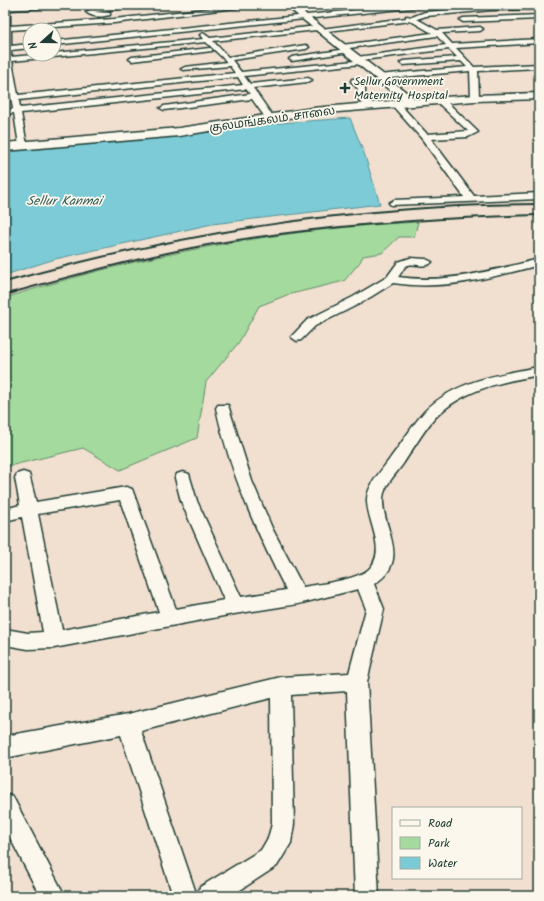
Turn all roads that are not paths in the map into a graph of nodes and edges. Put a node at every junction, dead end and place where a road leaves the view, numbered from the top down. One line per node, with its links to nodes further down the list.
1 (58, 5): 10 (street)
2 (144, 5): 12 (street)
3 (199, 5): 12 (street)
4 (256, 5): 14 (street)
5 (415, 5): 6 (street); 7 (street)
6 (421, 5)
7 (397, 6): 11 (street); 17 (street)
8 (539, 6): 9 (street)
9 (489, 7): 17 (street)
10 (6, 8): 30 (street)
11 (296, 11): 24 (street); 25 (main road)
12 (89, 12): 13 (street)
13 (82, 13)
14 (184, 14): 19 (street); 30 (street)
15 (248, 16): 19 (street)
16 (539, 17): 18 (street)
17 (412, 19): 21 (street); 25 (street)
18 (457, 21)
19 (192, 22): 24 (street)
20 (435, 22): 21 (street)
21 (420, 24): 23 (street)
22 (145, 25): 27 (street)
23 (427, 27): 28 (street); 29 (street)
24 (198, 29): 33 (street); 36 (street)
25 (319, 29): 33 (street); 40 (main road)
26 (488, 29): 29 (street)
27 (84, 30)
28 (412, 30)
29 (438, 33): 37 (street); 40 (street)
30 (7, 35): 33 (street); 35 (street); 48 (street)
31 (539, 35): 32 (street)
32 (490, 38)
33 (208, 40): 39 (street)
34 (539, 41): 37 (street)
35 (22, 42)
36 (62, 43)
37 (450, 44): 40 (street); 42 (street)
38 (313, 46): 44 (street)
39 (217, 50): 41 (street); 44 (street)
40 (346, 51): 43 (street); 46 (street); 51 (street); 52 (main road)
41 (132, 59)
42 (464, 59): 45 (street); 49 (street)
43 (286, 60)
44 (233, 64): 50 (street); 51 (street)
45 (398, 64)
46 (383, 66)
47 (539, 66): 49 (street)
48 (7, 68): 56 (street)
49 (473, 69): 52 (street); 60 (street)
50 (177, 70)
51 (238, 74): 55 (street); 59 (street)
52 (378, 77): 62 (main road)
53 (308, 80): 55 (street)
54 (355, 81): 64 (street)
55 (247, 86): 57 (street); 66 (street)
56 (13, 87): 59 (street)
57 (254, 96): 65 (street); 68 (street)
58 (539, 96): 60 (main road, குலமங்கலம் சாலை)
59 (15, 98): 66 (street)
60 (475, 98): 61 (main road, குலமங்கலம் சாலை)
61 (441, 101): 62 (main road, குலமங்கலம் சாலை); 69 (street)
62 (411, 102): 63 (main road, குலமங்கலம் சாலை)
63 (395, 104): 64 (main road, குலமங்கலம் சாலை); 69 (street)
64 (370, 106): 68 (main road, குலமங்கலம் சாலை)
65 (164, 108)
66 (17, 111): 67 (street); 70 (street)
67 (5, 112)
68 (270, 118): 70 (main road, குலமங்கலம் சாலை)
69 (424, 137): 73 (street)
70 (23, 145): 71 (main road, குலமங்கலம் சாலை)
71 (5, 147)
72 (539, 196): 73 (street)
73 (471, 199): 74 (street)
74 (394, 203)
75 (426, 262): 77 (street)
76 (539, 262): 77 (street)
77 (392, 279): 78 (street)
78 (297, 337)
79 (539, 370): 85 (street)
80 (223, 408): 86 (street)
81 (23, 478): 83 (street)
82 (183, 478): 87 (street)
83 (29, 509): 84 (street); 88 (street); 90 (street)
84 (5, 515)
85 (364, 580): 86 (street); 91 (street)
86 (298, 596): 87 (street)
87 (236, 606): 88 (street)
88 (170, 618): 90 (street)
89 (5, 637): 90 (street)
90 (54, 640)
91 (357, 682): 92 (street); 99 (street)
92 (281, 686): 93 (street); 98 (street)
93 (128, 724): 94 (street); 97 (street)
94 (5, 747)
95 (5, 805): 96 (street)
96 (53, 896)
97 (185, 896)
98 (209, 896)
99 (367, 896)

